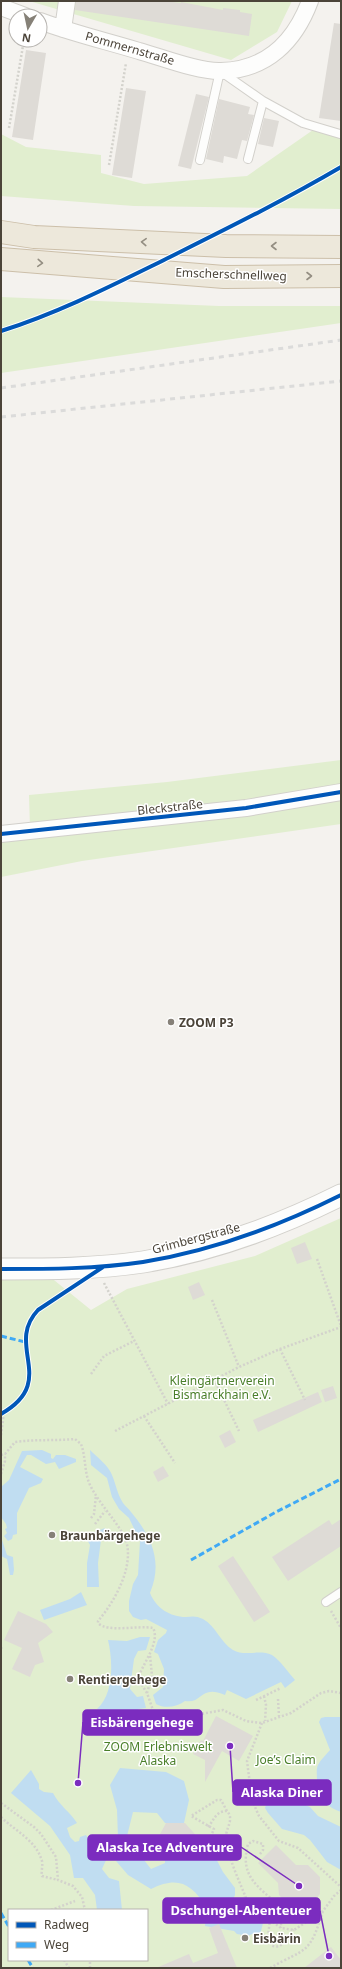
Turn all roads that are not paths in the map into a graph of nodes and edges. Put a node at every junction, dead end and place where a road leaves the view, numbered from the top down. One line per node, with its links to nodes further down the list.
1 (67, 1): 4 (street)
2 (310, 1): 5 (street, Pommernstraße)
3 (48, 24): 4 (street, Pommernstraße)
4 (63, 29): 5 (street, Pommernstraße)
5 (220, 71): 6 (lane); 9 (lane)
6 (263, 101): 7 (lane); 8 (lane)
7 (340, 134)
8 (248, 159)
9 (200, 160)
10 (1, 232): 11 (highway, one-way to 10)
11 (341, 247)
12 (1, 259): 13 (highway, Emscherschnellweg, one-way to 13)
13 (341, 276)
14 (341, 792): 15 (street, Bleckstraße)
15 (1, 834)
16 (341, 1195): 17 (street, Grimbergstraße)
17 (1, 1268)
18 (341, 1592): 19 (lane)
19 (326, 1602)

